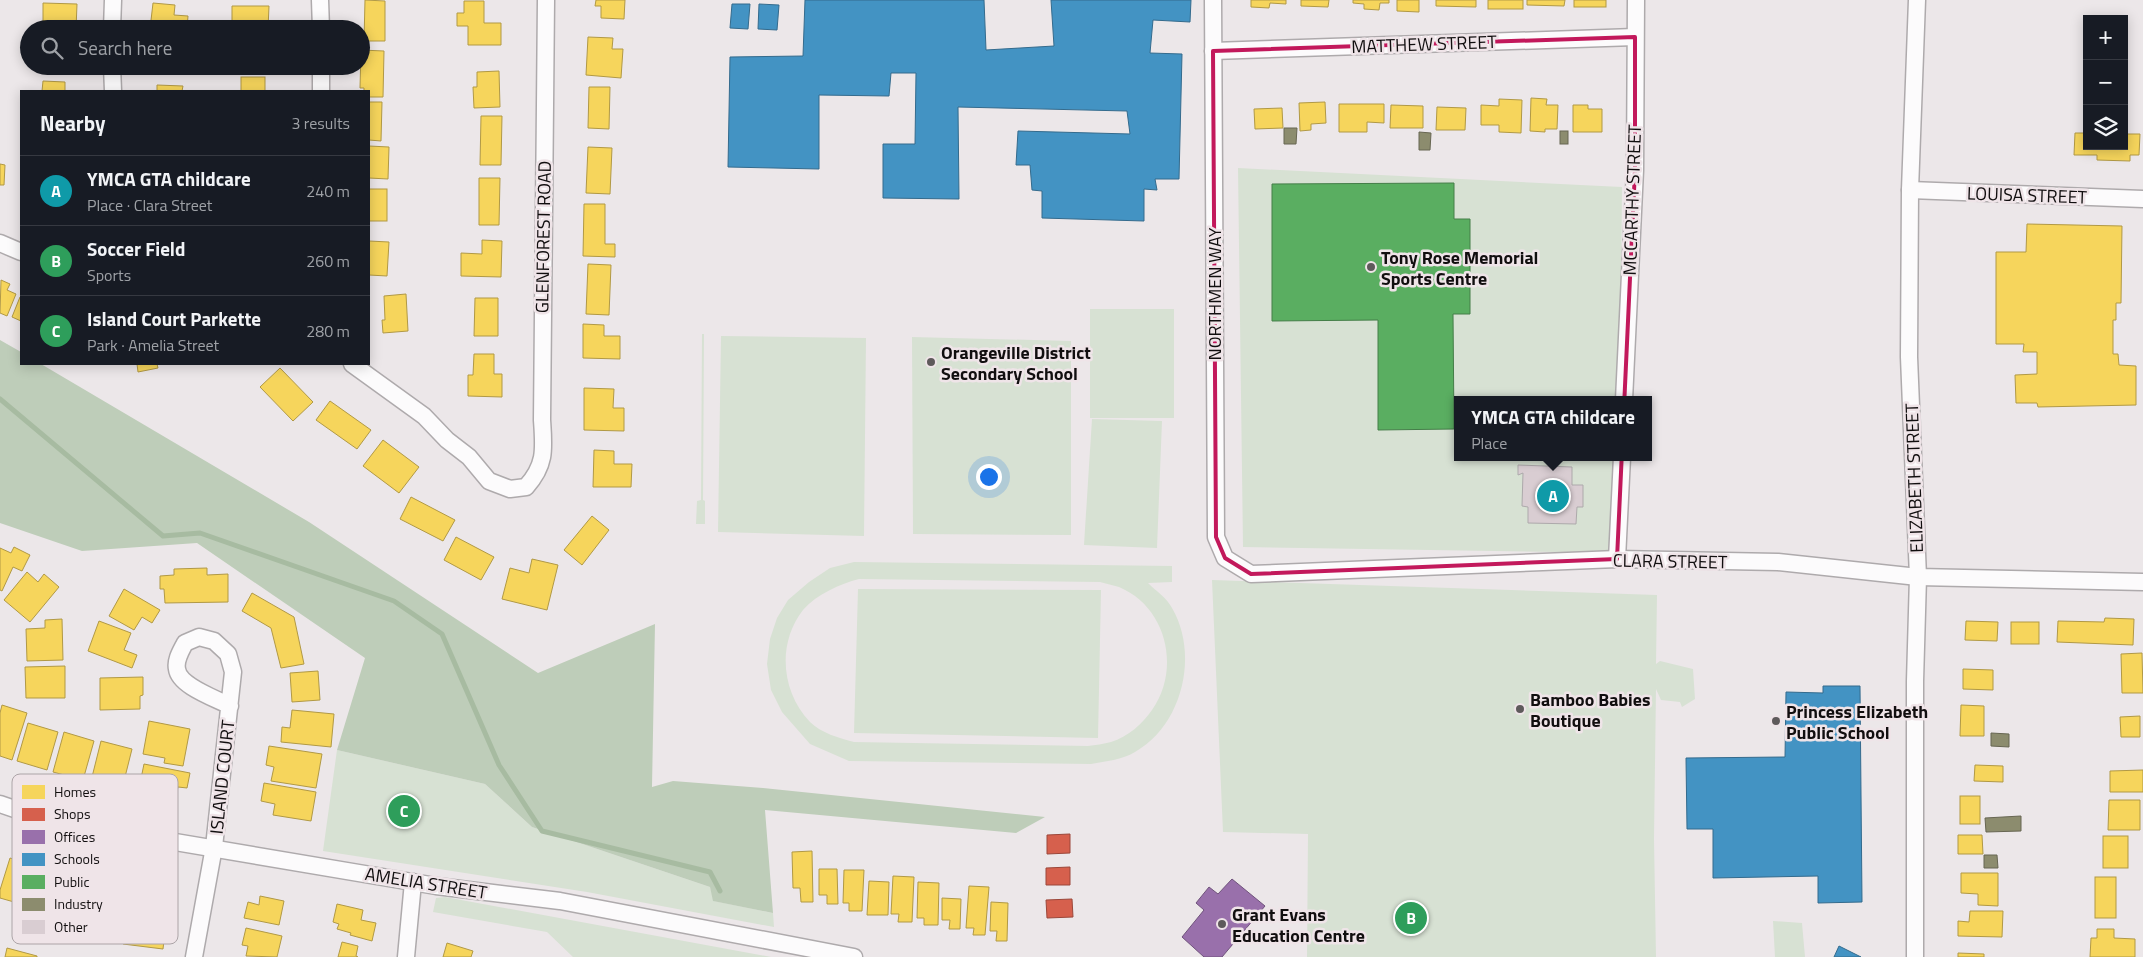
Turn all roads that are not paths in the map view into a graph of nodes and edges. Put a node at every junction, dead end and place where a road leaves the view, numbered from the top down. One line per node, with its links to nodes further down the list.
1 (113, 0): 7 (street)
2 (320, 0): 8 (street)
3 (546, 0): 19 (street, GLENFOREST ROAD)
4 (1213, 0): 10 (street, NORTHMEN WAY)
5 (1636, 0): 9 (street, MCCARTHY STREET)
6 (1917, 0): 15 (street, ELIZABETH STREET)
7 (112, 20)
8 (321, 20)
9 (1635, 37): 10 (street, MATTHEW STREET); 20 (street, MCCARTHY STREET)
10 (1213, 51): 22 (street, NORTHMEN WAY)
11 (112, 75): 13 (street)
12 (321, 75): 14 (street)
13 (113, 90)
14 (321, 90)
15 (1910, 190): 16 (street, LOUISA STREET); 24 (street, ELIZABETH STREET)
16 (2143, 199)
17 (0, 243): 18 (street)
18 (20, 252)
19 (353, 365)
20 (1624, 396)
21 (1622, 461): 23 (street)
22 (1216, 537): 23 (street, CLARA STREET)
23 (1617, 559): 24 (street, CLARA STREET)
24 (1918, 577): 25 (street, CLARA STREET); 35 (street, ELIZABETH STREET)
25 (2143, 582)
26 (230, 706): 30 (street, ISLAND COURT)
27 (0, 804): 28 (street, AMELIA STREET)
28 (12, 808)
29 (178, 841): 30 (street, AMELIA STREET)
30 (214, 847): 31 (street, AMELIA STREET); 32 (street, ISLAND COURT)
31 (413, 882): 33 (street); 34 (street, AMELIA STREET)
32 (194, 957)
33 (406, 957)
34 (854, 957)
35 (1915, 957)

